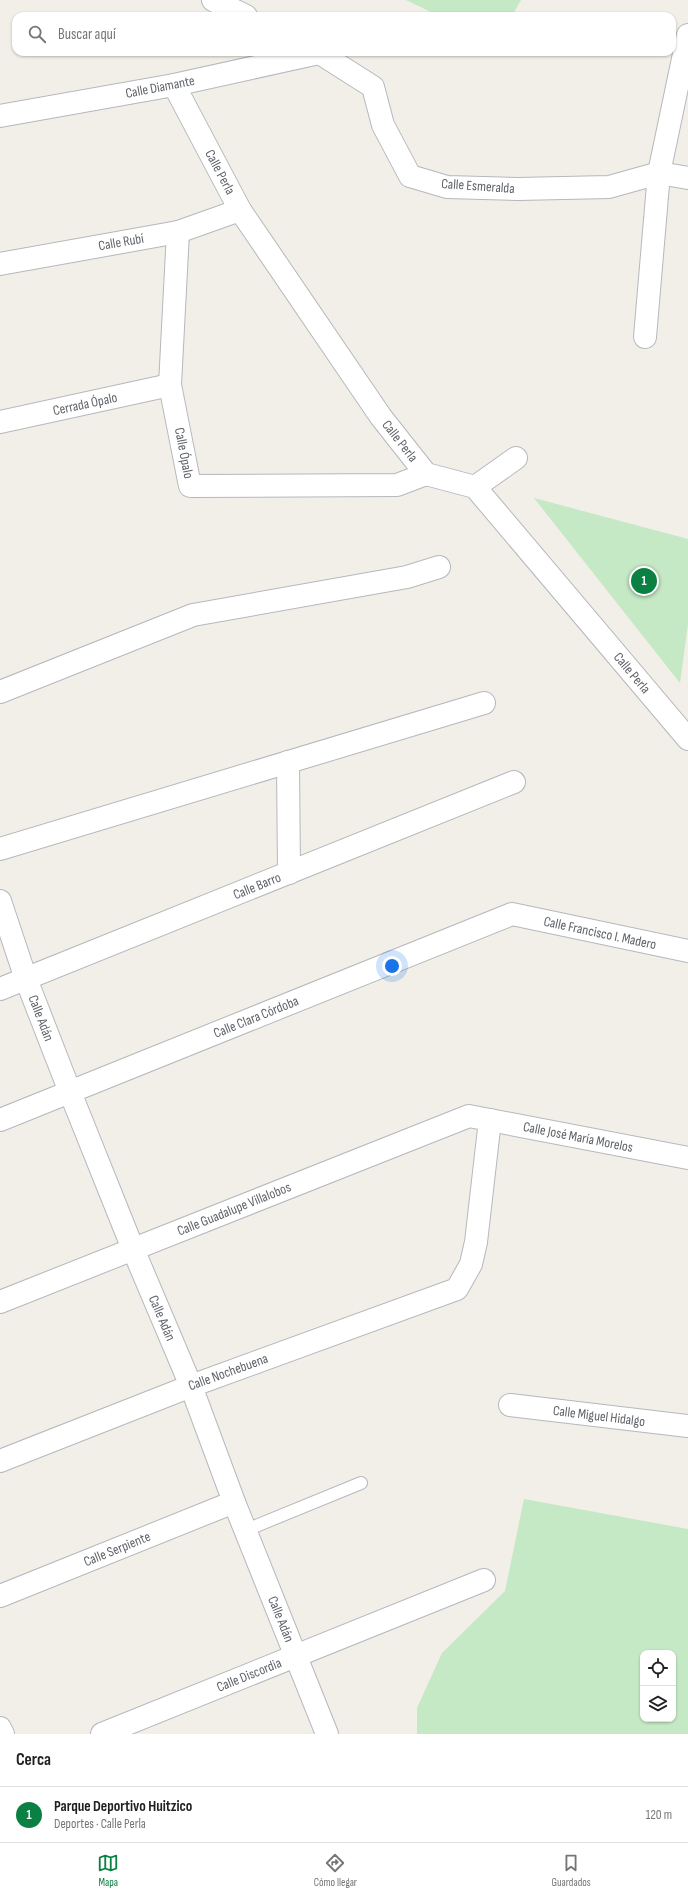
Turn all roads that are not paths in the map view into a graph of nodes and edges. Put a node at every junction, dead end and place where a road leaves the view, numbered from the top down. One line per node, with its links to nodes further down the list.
1 (214, 0): 2 (street)
2 (238, 12)
3 (688, 35): 8 (street)
4 (301, 56): 6 (street, Calle Diamante)
5 (324, 56): 8 (street, Calle Esmeralda)
6 (174, 85): 7 (street, Calle Diamante); 10 (street, Calle Perla)
7 (0, 116)
8 (659, 173): 9 (street); 13 (street)
9 (688, 178)
10 (240, 210): 11 (street, Calle Rubí); 17 (street, Calle Perla)
11 (178, 232): 12 (street, Calle Rubí); 14 (street, Calle Ópalo)
12 (0, 264)
13 (645, 337)
14 (170, 385): 15 (street, Cerrada Ópalo); 17 (street, Calle Ópalo)
15 (0, 422)
16 (516, 458): 18 (street)
17 (426, 474): 18 (street, Calle Perla)
18 (475, 487): 22 (street, Calle Perla)
19 (439, 567): 20 (street)
20 (0, 692)
21 (484, 703): 23 (street)
22 (688, 739)
23 (288, 762): 25 (street); 26 (street)
24 (514, 782): 26 (street, Calle Barro)
25 (0, 849)
26 (289, 873): 30 (street, Calle Barro)
27 (0, 901): 30 (street, Calle Adán)
28 (512, 914): 29 (street, Calle Francisco I. Madero); 32 (street, Calle Clara Córdoba)
29 (688, 951)
30 (26, 979): 31 (street, Calle Barro); 32 (street, Calle Adán)
31 (0, 989)
32 (70, 1092): 34 (street, Calle Clara Córdoba); 37 (street, Calle Adán)
33 (468, 1116): 35 (street, Calle José María Morelos); 37 (street, Calle Guadalupe Villalobos)
34 (0, 1120)
35 (490, 1120): 36 (street, Calle José María Morelos); 39 (street, Calle Nochebuena)
36 (688, 1158)
37 (133, 1249): 38 (street, Calle Guadalupe Villalobos); 39 (street, Calle Adán)
38 (0, 1302)
39 (191, 1386): 42 (street, Calle Nochebuena); 44 (street, Calle Adán)
40 (510, 1406): 41 (street, Calle Miguel Hidalgo)
41 (688, 1426)
42 (0, 1461)
43 (361, 1483): 45 (lane)
44 (234, 1502): 45 (street, Calle Adán); 47 (street, Calle Serpiente)
45 (246, 1530): 48 (street, Calle Adán)
46 (484, 1580): 48 (street, Calle Discordia)
47 (0, 1596)
48 (296, 1656): 51 (street, Calle Discordia); 52 (street, Calle Adán)
49 (0, 1728): 50 (street)
50 (3, 1734)
51 (102, 1734)
52 (327, 1734)

